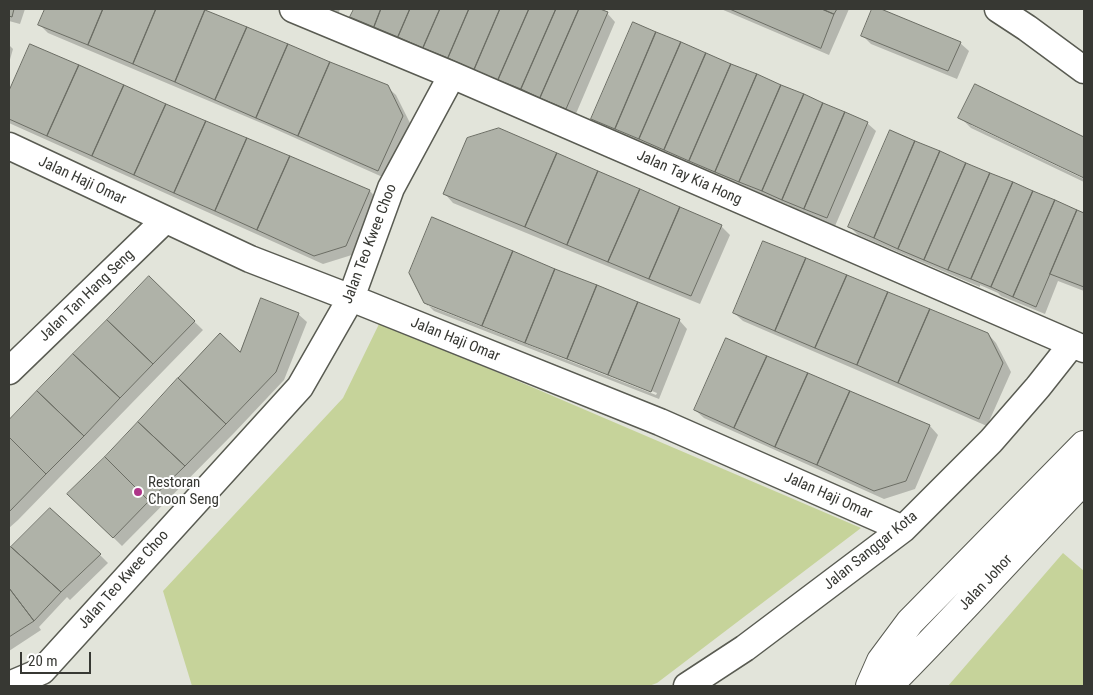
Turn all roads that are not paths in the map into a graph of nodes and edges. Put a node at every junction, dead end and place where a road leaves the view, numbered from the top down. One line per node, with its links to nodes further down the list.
1 (293, 9): 4 (street, Jalan Tay Kia Hong)
2 (998, 9): 3 (street)
3 (1084, 70)
4 (452, 75): 7 (street, Jalan Teo Kwee Choo); 8 (street, Jalan Tay Kia Hong)
5 (9, 146): 6 (street, Jalan Haji Omar)
6 (165, 220): 7 (street, Jalan Haji Omar); 9 (street, Jalan Tan Hang Seng)
7 (352, 298): 12 (street, Jalan Haji Omar); 13 (street, Jalan Teo Kwee Choo)
8 (1078, 347): 12 (street, Jalan Sanggar Kota)
9 (9, 372)
10 (1084, 445): 15 (highway)
11 (1084, 480): 16 (highway, Jalan Johor)
12 (903, 529): 14 (street, Jalan Sanggar Kota)
13 (13, 685)
14 (686, 686)
15 (870, 686)
16 (888, 686)

